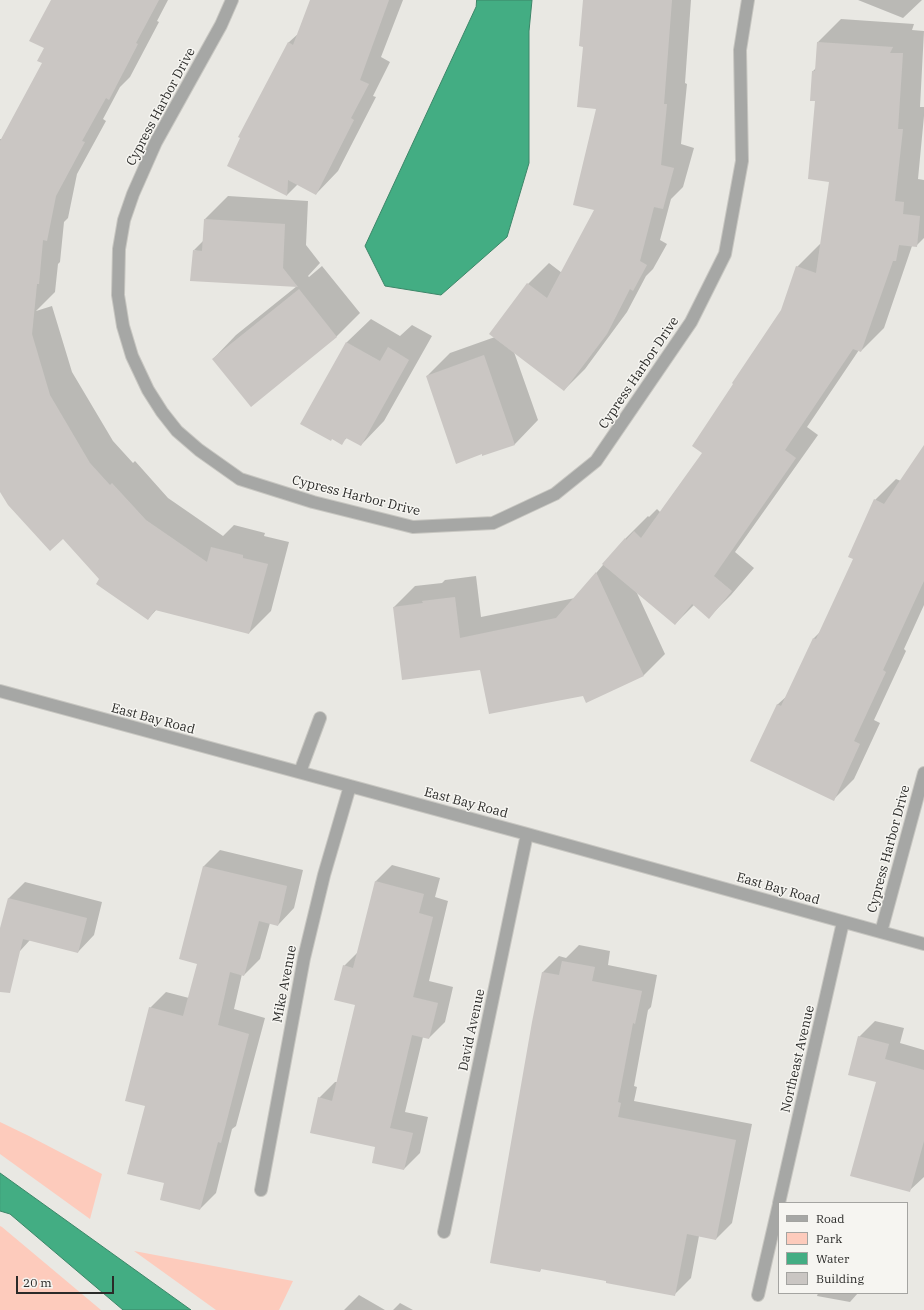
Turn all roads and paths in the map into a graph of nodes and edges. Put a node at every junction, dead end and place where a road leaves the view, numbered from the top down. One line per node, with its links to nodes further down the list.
1 (232, 0): 2 (street, Cypress Harbor Drive)
2 (748, 0)
3 (0, 691): 5 (street, East Bay Road)
4 (320, 718): 5 (street)
5 (300, 772): 7 (street, East Bay Road)
6 (924, 773): 10 (street, Cypress Harbor Drive)
7 (350, 786): 8 (street, East Bay Road); 12 (street, Mike Avenue)
8 (527, 834): 9 (street, East Bay Road); 15 (street, David Avenue)
9 (843, 922): 10 (street, East Bay Road); 13 (street, Northeast Avenue)
10 (881, 932): 11 (street, East Bay Road)
11 (924, 944)
12 (261, 1190)
13 (779, 1202)
14 (778, 1208): 16 (street, Northeast Avenue)
15 (444, 1232)
16 (758, 1295)

